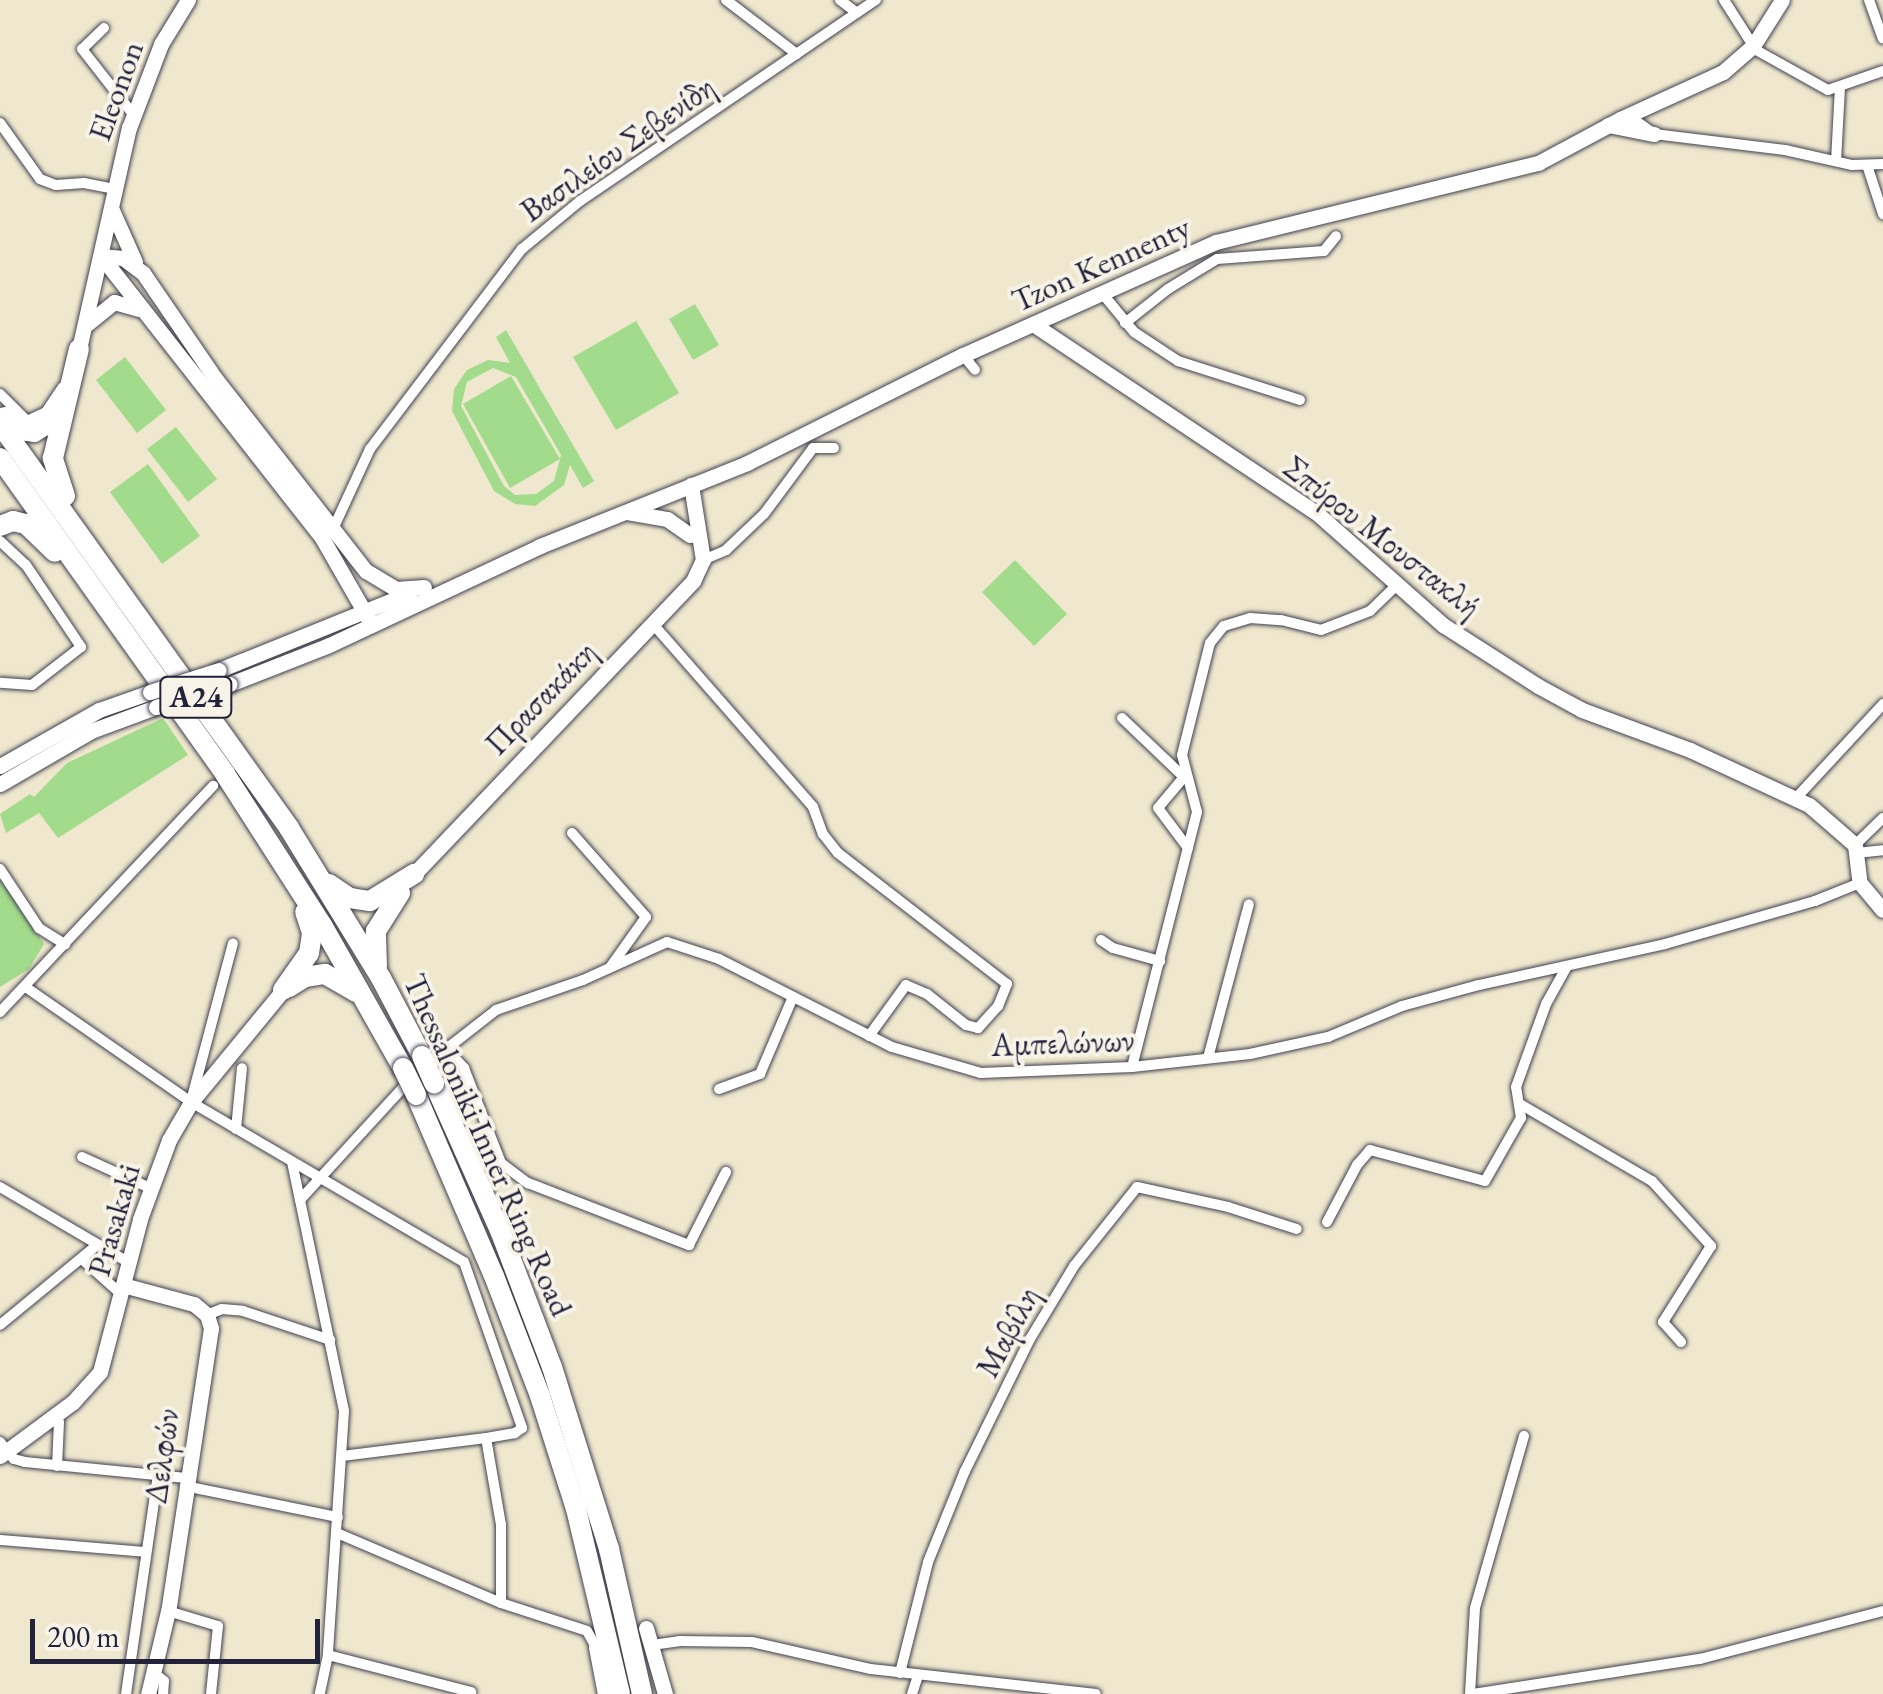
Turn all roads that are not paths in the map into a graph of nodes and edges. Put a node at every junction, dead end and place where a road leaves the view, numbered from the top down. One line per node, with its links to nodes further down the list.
1 (188, 0): 16 (main road, Eleonon)
2 (726, 0): 12 (street)
3 (840, 0): 8 (street)
4 (876, 0): 8 (street, Βασιλείου Σεβενίδη)
5 (1724, 0): 11 (street)
6 (1782, 0): 11 (main road, Tzon Kennenty)
7 (1869, 0): 10 (street)
8 (857, 13): 12 (street, Βασιλείου Σεβενίδη)
9 (104, 28): 16 (street)
10 (1883, 38)
11 (1752, 46): 14 (street); 15 (main road, Tzon Kennenty)
12 (797, 54): 48 (street, Βασιλείου Σεβενίδη)
13 (1883, 71): 14 (street)
14 (1840, 88): 20 (street)
15 (1636, 112): 18 (main road, Tzon Kennenty); 19 (street)
16 (133, 114): 23 (main road, Eleonon)
17 (0, 123): 23 (street)
18 (1608, 125): 19 (main road); 29 (main road, Tzon Kennenty)
19 (1654, 134): 20 (street)
20 (1836, 161): 22 (street)
21 (1883, 164): 22 (street)
22 (1867, 165): 25 (street)
23 (114, 189): 24 (main road, Eleonon)
24 (111, 206): 27 (main road, Eleonon); 28 (main road)
25 (1883, 214)
26 (1336, 236): 31 (street)
27 (101, 256): 28 (main road); 30 (main road); 33 (main road, Eleonon)
28 (143, 273): 48 (main road)
29 (1102, 293): 31 (street); 32 (main road, Tzon Kennenty)
30 (145, 315): 33 (main road); 56 (main road)
31 (1125, 323): 39 (street)
32 (1033, 324): 35 (main road, Tzon Kennenty); 54 (main road, Σπύρου Μουστακλή)
33 (86, 326): 34 (main road, Eleonon)
34 (79, 349): 37 (highway); 59 (highway)
35 (963, 355): 36 (street); 44 (main road, Tzon Kennenty)
36 (975, 370)
37 (63, 387): 38 (street); 40 (highway)
38 (0, 394)
39 (1300, 400)
40 (0, 412)
41 (0, 424): 59 (highway, Thessaloniki Inner Ring Road / Α24)
42 (834, 448): 52 (street, Πρασακάκη)
43 (0, 458): 57 (highway, Thessaloniki Inner Ring Road / Α24)
44 (691, 486): 45 (main road, Tzon Kennenty); 52 (main road)
45 (674, 492): 46 (main road, Tzon Kennenty); 49 (main road)
46 (623, 512): 49 (main road); 53 (main road, Tzon Kennenty)
47 (0, 526): 57 (highway)
48 (333, 529): 51 (main road)
49 (690, 535): 52 (main road)
50 (0, 541): 60 (street)
51 (352, 554): 55 (main road); 56 (main road)
52 (702, 555): 58 (main road, Πρασακάκη)
53 (480, 572): 55 (main road, Tzon Kennenty); 56 (main road, Tzon Kennenty)
54 (1396, 587): 67 (main road, Σπύρου Μουστακλή); 70 (street)
55 (424, 588): 56 (main road, Tzon Kennenty)
56 (375, 615): 61 (main road, Tzon Kennenty, bridge); 61 (main road, bridge)
57 (118, 622): 77 (highway, Thessaloniki Inner Ring Road / Α24)
58 (652, 624): 75 (main road, Πρασακάκη); 92 (street)
59 (147, 627): 74 (highway, Thessaloniki Inner Ring Road / Α24)
60 (0, 682)
61 (153, 699): 64 (main road, Tzon Kennenty); 65 (main road, Tzon Kennenty)
62 (1883, 704): 67 (street)
63 (1122, 718): 70 (street)
64 (0, 766)
65 (0, 784)
66 (213, 786): 82 (street)
67 (1796, 797): 71 (main road, Σπύρου Μουστακλή)
68 (1883, 818): 71 (street)
69 (572, 833): 84 (street)
70 (1188, 848): 83 (street)
71 (1856, 849): 72 (street); 76 (main road)
72 (1883, 850)
73 (0, 869): 82 (street)
74 (315, 869): 75 (highway); 86 (highway, Thessaloniki Inner Ring Road / Α24)
75 (414, 874): 86 (highway)
76 (1860, 882): 79 (main road); 85 (street, Αμπελώνων)
77 (296, 884): 88 (highway); 90 (highway, Thessaloniki Inner Ring Road / Α24)
78 (1249, 904): 94 (street)
79 (1883, 910)
80 (1101, 940): 83 (street)
81 (233, 943): 98 (street)
82 (66, 944): 87 (street)
83 (1160, 961): 95 (street)
84 (611, 967): 89 (street, Αμπελώνων); 93 (street, Αμπελώνων)
85 (1566, 968): 94 (street, Αμπελώνων); 99 (street)
86 (380, 978): 148 (highway, Thessaloniki Inner Ring Road / Α24, bridge)
87 (27, 988): 91 (street); 98 (street)
88 (283, 990): 90 (highway); 98 (main road, Prasakaki)
89 (793, 997): 92 (street, Αμπελώνων); 97 (street)
90 (372, 1011): 147 (highway, Thessaloniki Inner Ring Road / Α24, bridge)
91 (0, 1012)
92 (869, 1036): 95 (street, Αμπελώνων)
93 (445, 1048): 103 (street); 104 (street, Αμπελώνων)
94 (1208, 1058): 95 (street, Αμπελώνων)
95 (1132, 1067)
96 (242, 1068): 100 (street)
97 (719, 1090)
98 (191, 1102): 100 (street); 106 (main road, Prasakaki)
99 (1520, 1104): 108 (street); 117 (street)
100 (236, 1129): 102 (street)
101 (82, 1157): 106 (street)
102 (292, 1162): 104 (street); 107 (street)
103 (726, 1172)
104 (321, 1178): 107 (street, Αμπελώνων); 120 (street)
105 (0, 1187): 110 (street)
106 (150, 1188): 112 (main road, Prasakaki)
107 (300, 1200): 116 (street)
108 (1327, 1222)
109 (1296, 1229): 138 (street, Μαβίλη)
110 (97, 1245): 111 (street); 112 (street)
111 (83, 1260): 113 (street); 115 (street)
112 (128, 1262): 113 (main road, Prasakaki)
113 (122, 1289): 114 (main road); 118 (main road, Prasakaki)
114 (207, 1315): 116 (street); 125 (main road, Δελφών)
115 (0, 1325)
116 (330, 1340): 122 (street)
117 (1681, 1342)
118 (55, 1417): 121 (main road, Prasakaki); 123 (street)
119 (1524, 1436): 152 (street)
120 (486, 1438): 122 (street); 130 (street)
121 (2, 1450): 123 (street)
122 (342, 1456): 126 (street)
123 (57, 1466): 124 (street)
124 (158, 1475): 125 (street); 129 (street)
125 (186, 1482): 126 (street); 131 (main road, Δελφών)
126 (338, 1517): 127 (street)
127 (337, 1533): 130 (street); 136 (street)
128 (0, 1540): 129 (street)
129 (146, 1552): 141 (street)
130 (501, 1603): 135 (street)
131 (168, 1611): 137 (main road, Δελφών); 144 (street)
132 (1883, 1611): 152 (street)
133 (646, 1628): 134 (main road)
134 (652, 1645): 138 (street); 149 (main road)
135 (596, 1647): 146 (main road)
136 (328, 1655): 140 (street); 145 (street)
137 (154, 1673): 142 (main road, Δελφών); 143 (street)
138 (900, 1673): 139 (street)
139 (918, 1675): 150 (street); 151 (street)
140 (471, 1692)
141 (126, 1694)
142 (148, 1694)
143 (164, 1694)
144 (212, 1694)
145 (320, 1694)
146 (606, 1694)
147 (620, 1694)
148 (642, 1694)
149 (665, 1694)
150 (912, 1694)
151 (1096, 1694)
152 (1472, 1694)

